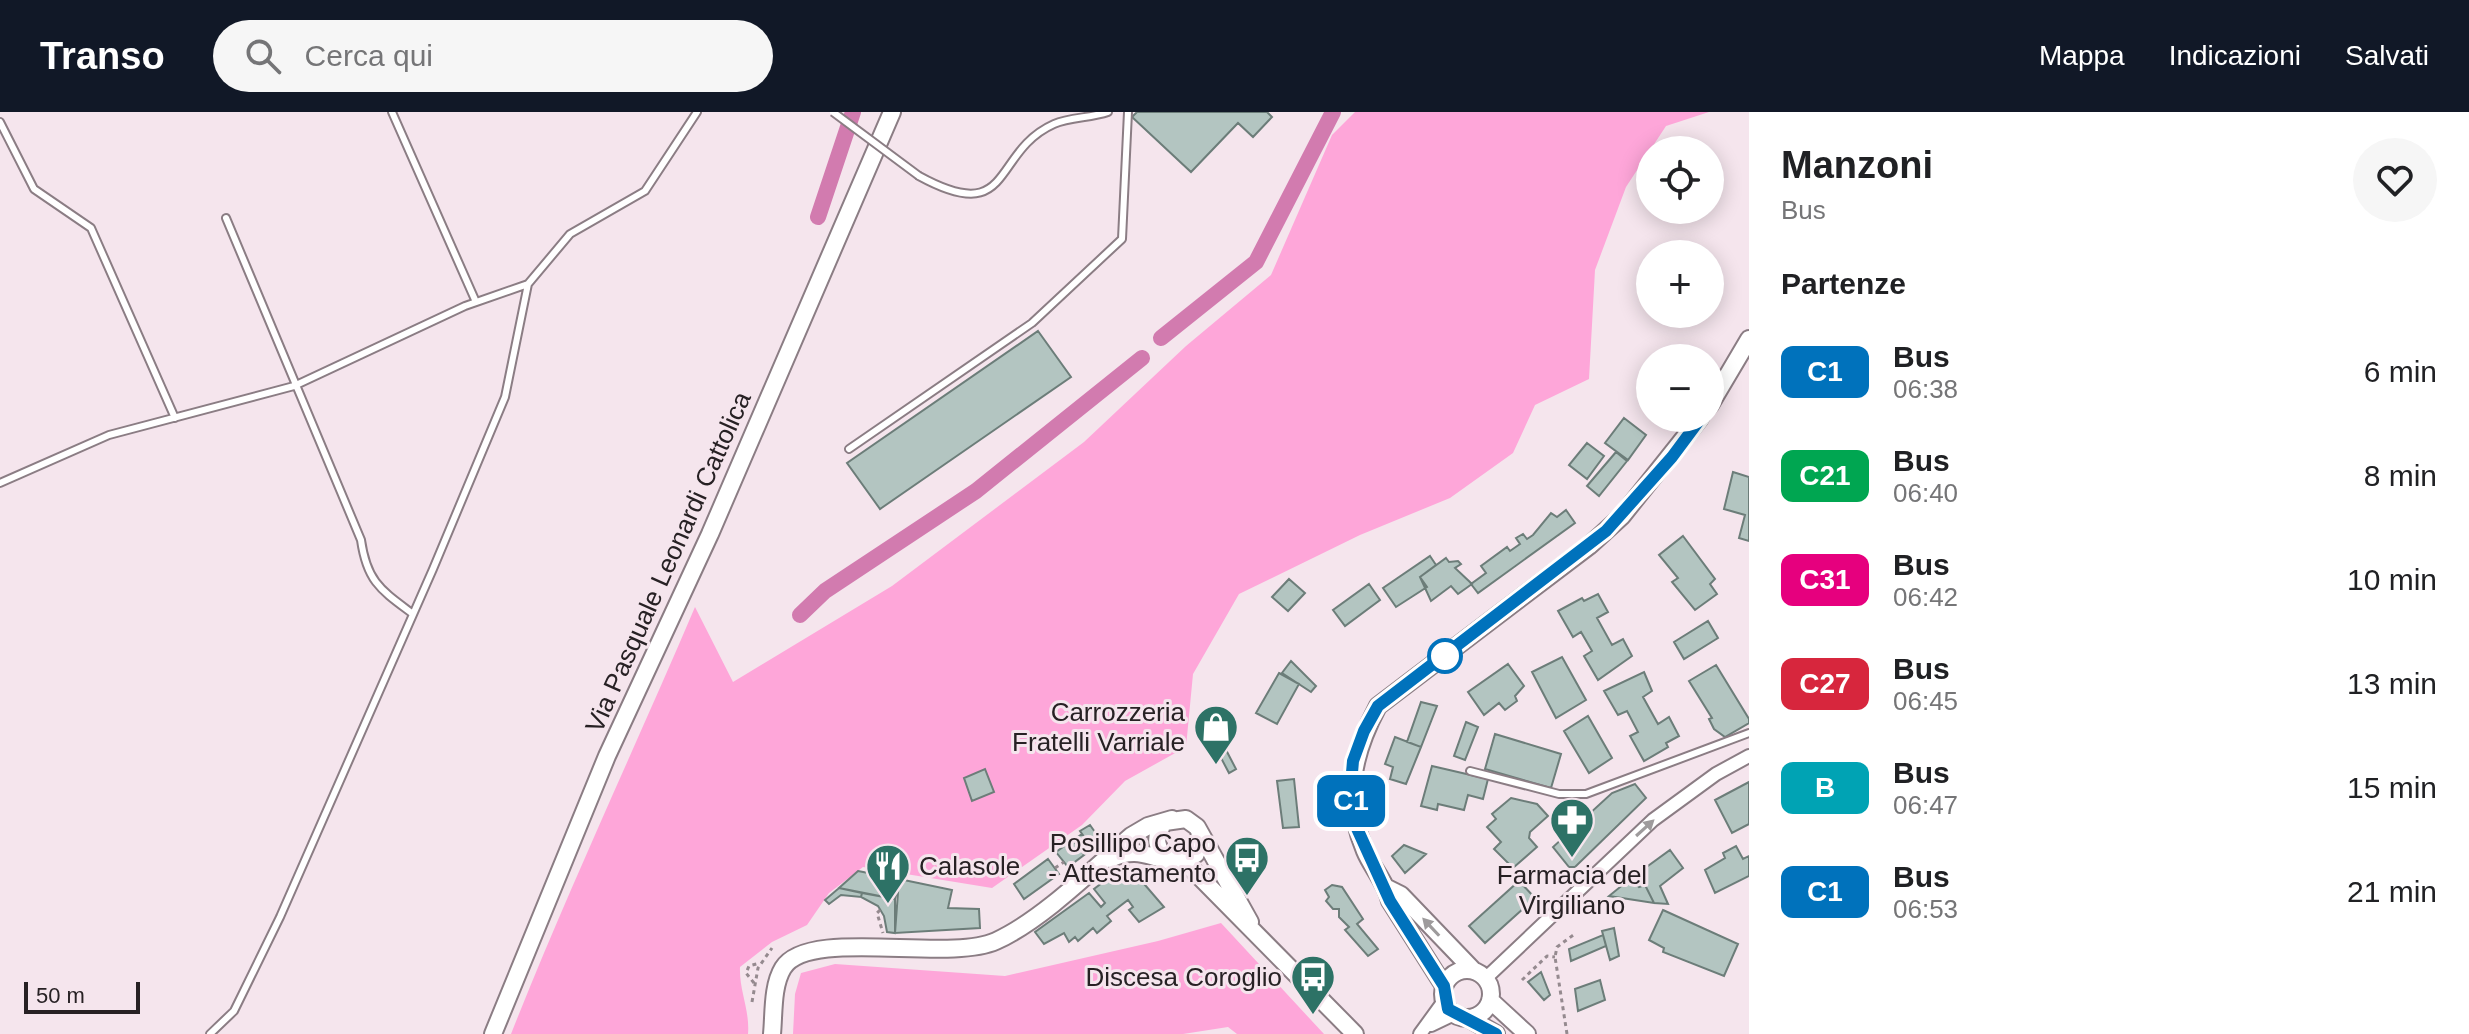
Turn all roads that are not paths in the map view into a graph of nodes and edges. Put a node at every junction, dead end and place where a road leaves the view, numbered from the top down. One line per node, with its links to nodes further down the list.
1 (392, 112): 10 (lane)
2 (697, 112): 9 (lane)
3 (833, 112): 5 (lane, bridge)
4 (892, 112): 33 (street, Via Pasquale Leonardi Cattolica)
5 (1108, 112)
6 (1128, 112): 16 (lane)
7 (0, 122): 14 (lane)
8 (226, 218): 13 (lane)
9 (528, 284): 10 (lane); 18 (lane)
10 (476, 302): 13 (lane)
11 (1749, 339): 12 (street)
12 (1724, 381)
13 (294, 386): 14 (lane); 18 (lane)
14 (175, 418): 17 (lane)
15 (1689, 432): 26 (street)
16 (849, 449)
17 (0, 483)
18 (413, 614): 32 (lane)
19 (1749, 733): 21 (lane)
20 (1749, 756): 28 (street, one-way to 20)
21 (1470, 771)
22 (1172, 819): 23 (street); 24 (street); 25 (street)
23 (1200, 833): 24 (street); 27 (street)
24 (1177, 860): 25 (street); 27 (street)
25 (1098, 865): 34 (street)
26 (1387, 888): 28 (street, one-way to 26); 30 (street)
27 (1258, 935): 35 (street)
28 (1480, 974): 29 (street); 30 (street)
29 (1490, 1000): 30 (street); 37 (street)
30 (1452, 1005): 31 (street); 36 (street)
31 (1424, 1030)
32 (210, 1034)
33 (493, 1034)
34 (772, 1034)
35 (1355, 1034)
36 (1496, 1034)
37 (1527, 1034)

